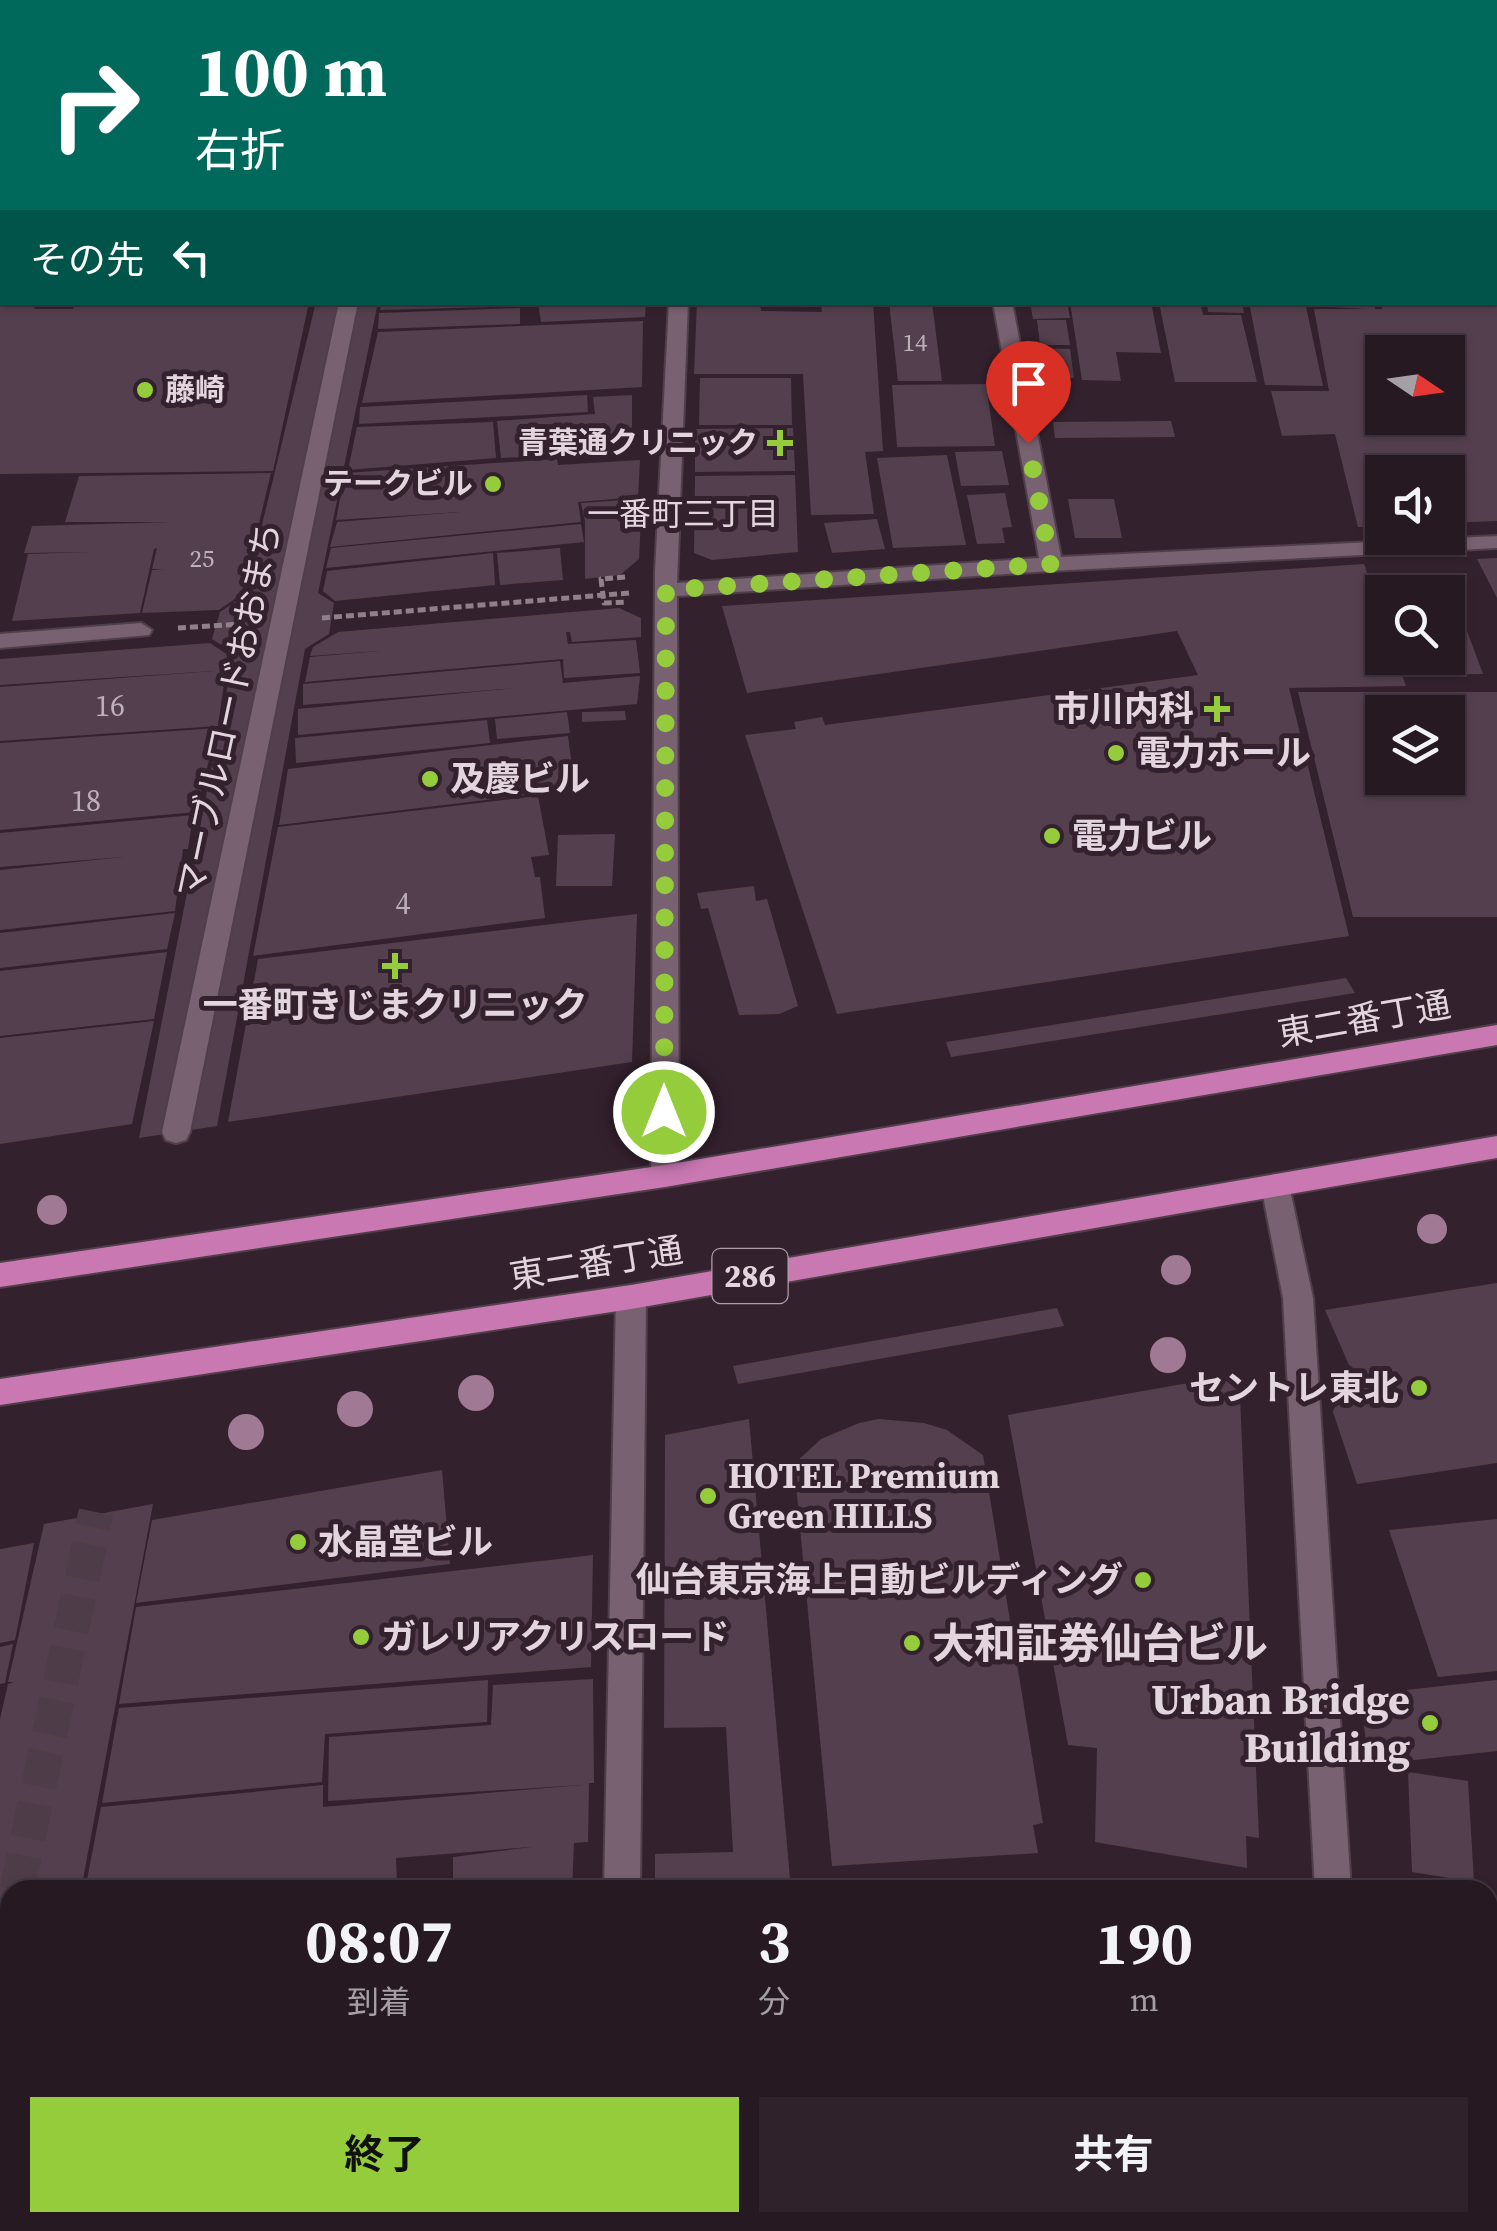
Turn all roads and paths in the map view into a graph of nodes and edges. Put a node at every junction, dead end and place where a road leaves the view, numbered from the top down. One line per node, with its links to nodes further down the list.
1 (348, 305): 10 (street, マーブルロードおおまち)
2 (679, 305): 7 (street)
3 (1003, 305): 5 (street)
4 (1497, 542): 5 (street)
5 (1051, 564): 7 (street)
6 (641, 574): 9 (path)
7 (666, 590): 16 (street)
8 (614, 594): 9 (path)
9 (602, 595): 10 (path)
10 (284, 621): 11 (path); 14 (street, マーブルロードおおまち)
11 (142, 630): 12 (street)
12 (0, 641)
13 (1497, 1035): 16 (highway, 東二番丁通)
14 (176, 1132)
15 (1497, 1147): 17 (highway, 東二番丁通 / 286)
16 (665, 1176): 18 (highway, 東二番丁通)
17 (1275, 1185): 19 (highway, 東二番丁通 / 286); 22 (street)
18 (0, 1274)
19 (630, 1297): 20 (highway, 東二番丁通 / 286); 21 (street)
20 (0, 1392)
21 (622, 1880)
22 (1333, 1880)

